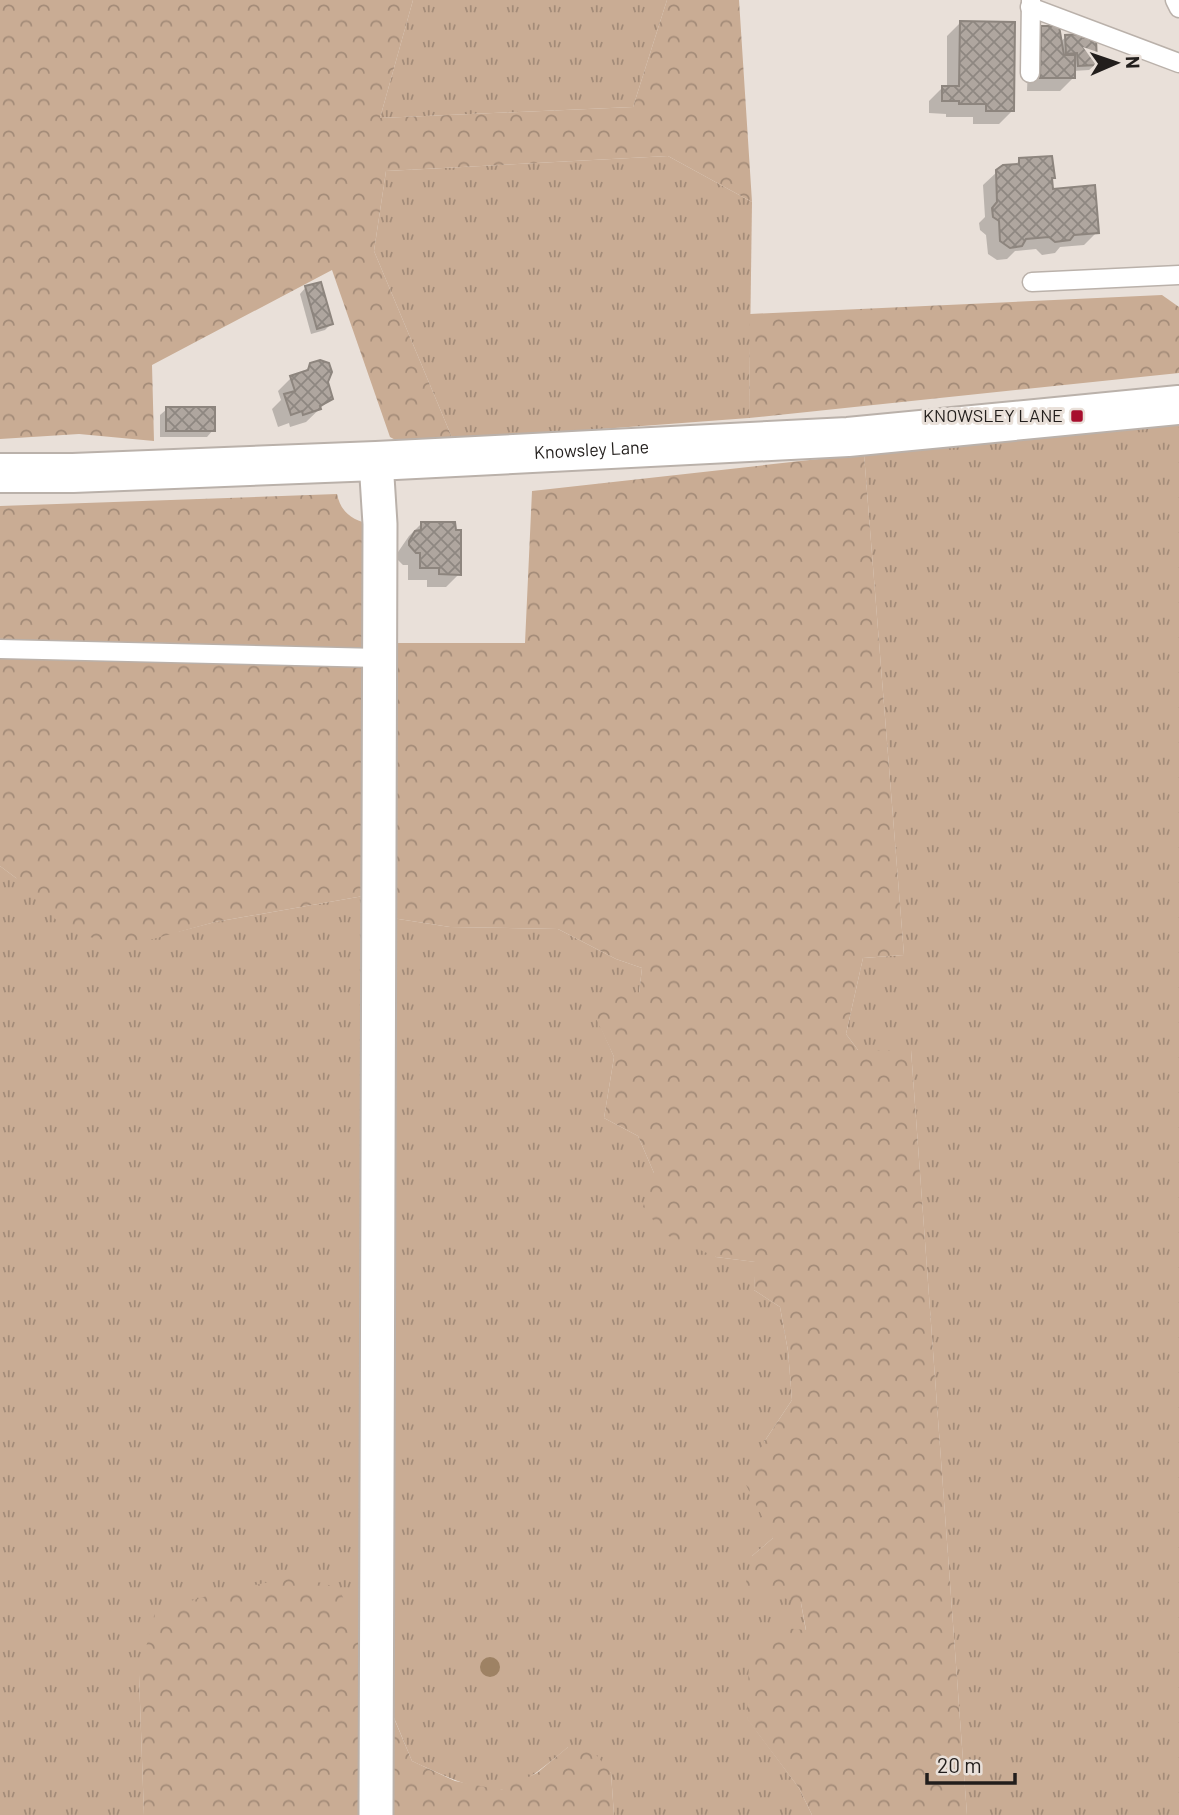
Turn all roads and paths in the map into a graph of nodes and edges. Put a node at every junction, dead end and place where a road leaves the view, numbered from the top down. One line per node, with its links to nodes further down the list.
1 (1175, 0): 3 (lane)
2 (1031, 4): 4 (lane); 5 (lane)
3 (1179, 8)
4 (1179, 63)
5 (1030, 73)
6 (1179, 275): 7 (lane)
7 (1032, 282)
8 (1179, 405): 9 (main road, Knowsley Lane)
9 (376, 461): 10 (main road, Knowsley Lane); 12 (street)
10 (0, 474)
11 (0, 649): 12 (lane)
12 (379, 658): 13 (street)
13 (376, 1815)

